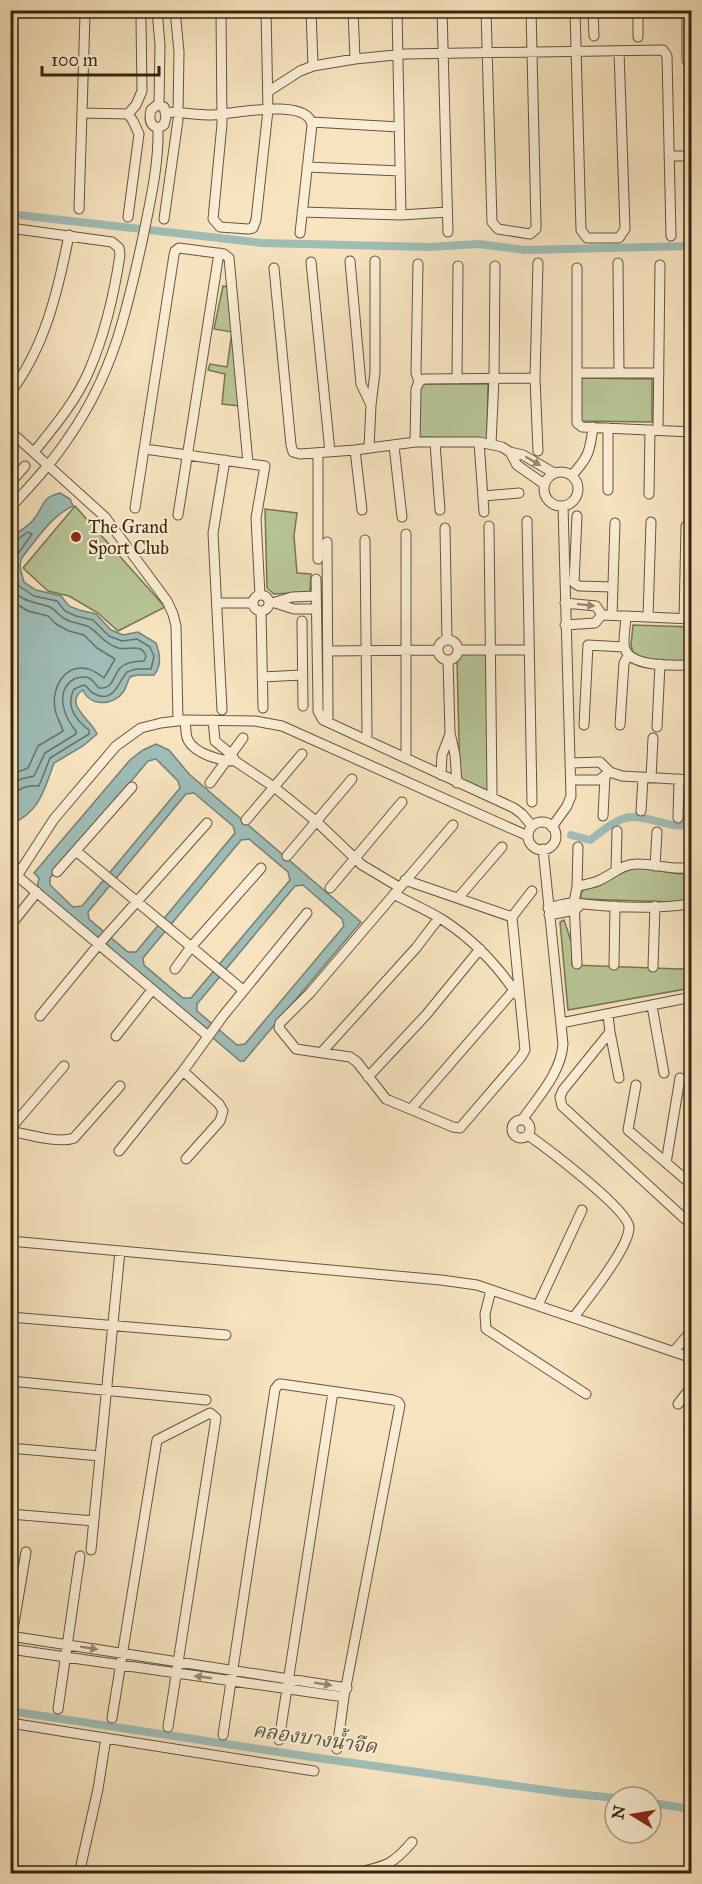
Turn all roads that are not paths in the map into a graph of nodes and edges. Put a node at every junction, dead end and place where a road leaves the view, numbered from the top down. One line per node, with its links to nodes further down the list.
1 (157, 10): 30 (street)
2 (175, 10): 34 (street)
3 (221, 10): 33 (street)
4 (266, 10): 28 (street)
5 (312, 10): 26 (street)
6 (353, 10): 25 (street)
7 (397, 10): 24 (street)
8 (442, 10): 22 (street)
9 (486, 10): 23 (street)
10 (531, 10): 21 (street)
11 (576, 10): 20 (street)
12 (593, 10): 17 (street)
13 (638, 10): 18 (street)
14 (687, 10): 27 (street)
15 (85, 15): 31 (street)
16 (141, 20): 32 (street)
17 (594, 36)
18 (638, 38)
19 (619, 51): 20 (street); 20 (street); 39 (street)
20 (576, 52): 21 (street)
21 (532, 53): 23 (street); 23 (street)
22 (444, 54): 23 (street); 24 (street); 45 (street)
23 (487, 54)
24 (398, 55): 25 (street); 37 (street)
25 (355, 59): 26 (street)
26 (313, 66): 28 (street)
27 (692, 68)
28 (268, 91): 29 (street)
29 (268, 110): 33 (street); 33 (street); 36 (street)
30 (160, 112): 32 (street); 34 (street); 35 (street); 38 (street)
31 (82, 113): 32 (street); 43 (street)
32 (132, 114): 35 (street); 47 (street)
33 (222, 114): 34 (street)
34 (181, 116): 48 (street)
35 (150, 121): 38 (street)
36 (312, 122): 37 (street); 41 (street)
37 (399, 127): 42 (street)
38 (158, 128): 97 (street)
39 (669, 156): 40 (street); 53 (street)
40 (692, 156)
41 (307, 167): 42 (street); 44 (street)
42 (400, 171): 46 (street)
43 (79, 209)
44 (302, 212): 46 (street); 51 (street)
45 (447, 212): 46 (street); 50 (street)
46 (402, 214)
47 (128, 217)
48 (164, 219)
49 (13, 229): 52 (street); 54 (street)
50 (448, 232)
51 (300, 233)
52 (69, 235): 74 (street); 90 (street)
53 (671, 236)
54 (10, 251)
55 (219, 253): 87 (street); 94 (street); 96 (street)
56 (350, 261): 75 (street)
57 (375, 261): 75 (street)
58 (311, 262): 91 (street)
59 (538, 263): 71 (street)
60 (618, 263): 68 (street)
61 (418, 264): 73 (street)
62 (660, 265): 69 (street)
63 (458, 266): 72 (street)
64 (495, 266): 70 (street)
65 (274, 268): 93 (street)
66 (577, 268): 67 (street)
67 (577, 373): 68 (street); 76 (street)
68 (619, 373): 69 (street)
69 (659, 373): 78 (street)
70 (494, 378): 71 (street); 72 (street); 84 (street)
71 (535, 378): 89 (street)
72 (457, 379): 73 (street)
73 (419, 382): 81 (street)
74 (10, 393)
75 (371, 405): 86 (street)
76 (593, 428): 77 (street); 100 (street)
77 (608, 428): 78 (street); 103 (street)
78 (654, 430): 80 (street); 105 (street)
79 (10, 431): 90 (street)
80 (692, 432)
81 (415, 442): 83 (street); 85 (street)
82 (479, 442): 83 (street); 84 (street); 106 (street)
83 (435, 443): 111 (street)
84 (491, 444): 92 (street)
85 (394, 446): 86 (street); 115 (street)
86 (369, 448): 88 (street)
87 (145, 449): 94 (street); 109 (street)
88 (354, 450): 91 (street); 110 (street)
89 (538, 450)
90 (34, 452): 97 (street)
91 (330, 452): 93 (street)
92 (510, 452): 99 (street, one-way to 99); 102 (street)
93 (318, 453): 125 (street)
94 (188, 455): 95 (street); 113 (street)
95 (225, 460): 96 (street); 130 (street)
96 (248, 463): 129 (street)
97 (48, 465): 108 (street); 160 (street)
98 (26, 466): 101 (street)
99 (554, 473): 100 (street); 102 (street)
100 (572, 475): 107 (street)
101 (10, 483)
102 (544, 484): 107 (street)
103 (608, 490)
104 (519, 493): 106 (street)
105 (649, 494)
106 (483, 496): 112 (street)
107 (562, 507): 132 (street)
108 (10, 508)
109 (135, 508)
110 (362, 510)
111 (440, 510)
112 (484, 512)
113 (178, 515)
114 (577, 516): 127 (street)
115 (402, 517)
116 (527, 521): 146 (street)
117 (651, 522): 137 (street)
118 (615, 524): 127 (street)
119 (489, 526): 145 (street)
120 (686, 526): 138 (street)
121 (445, 528): 141 (street)
122 (406, 534): 142 (street)
123 (365, 540): 148 (street)
124 (327, 542): 147 (street)
125 (318, 559)
126 (315, 579): 128 (street)
127 (612, 587): 135 (street)
128 (316, 596): 131 (street); 133 (street)
129 (256, 599): 130 (street); 131 (street); 134 (street)
130 (217, 603): 157 (street)
131 (272, 603): 133 (street); 134 (street)
132 (565, 603): 135 (street, one-way to 135); 140 (street)
133 (316, 609): 174 (street)
134 (261, 611): 154 (street)
135 (607, 615): 136 (street); 140 (street)
136 (626, 616): 137 (street); 149 (street)
137 (648, 617): 138 (street)
138 (688, 619)
139 (302, 621): 153 (street)
140 (565, 624): 172 (street)
141 (447, 640): 143 (street); 144 (street)
142 (406, 650): 143 (street); 148 (street); 168 (street)
143 (438, 650): 150 (street)
144 (459, 650): 145 (street); 150 (street)
145 (490, 650): 146 (street); 184 (street)
146 (529, 650): 186 (street)
147 (328, 651): 148 (street); 158 (street)
148 (366, 651): 165 (street)
149 (626, 652): 151 (street); 161 (street); 162 (street)
150 (448, 660): 164 (street)
151 (660, 664): 152 (street); 163 (street)
152 (692, 665)
153 (302, 675): 154 (street); 155 (street)
154 (262, 677): 156 (street)
155 (303, 706)
156 (263, 708)
157 (222, 710)
158 (328, 717)
159 (213, 720): 160 (street); 171 (street); 198 (street)
160 (181, 721): 171 (street); 210 (street)
161 (584, 725)
162 (620, 725)
163 (657, 727)
164 (450, 733): 174 (street); 181 (street)
165 (367, 734)
166 (243, 738): 171 (street)
167 (653, 738): 175 (street)
168 (406, 753)
169 (302, 754): 183 (street)
170 (692, 757): 179 (street)
171 (231, 759): 180 (street); 183 (street)
172 (571, 763): 173 (street); 178 (street)
173 (607, 774): 175 (street); 178 (street); 188 (street)
174 (441, 776): 181 (street)
175 (647, 778): 177 (street); 187 (street)
176 (352, 779): 191 (street)
177 (679, 779): 179 (street); 189 (street)
178 (572, 780): 195 (street)
179 (691, 780)
180 (210, 783)
181 (457, 783): 194 (street)
182 (132, 787): 202 (street)
183 (274, 787): 190 (street); 191 (street)
184 (492, 793)
185 (402, 802): 204 (street)
186 (532, 802)
187 (641, 811)
188 (603, 816)
189 (678, 818)
190 (246, 820)
191 (317, 822): 203 (street); 204 (street)
192 (207, 823): 217 (street)
193 (453, 825): 211 (street)
194 (532, 826): 195 (street); 198 (street)
195 (552, 827): 201 (street)
196 (617, 831): 208 (street)
197 (657, 832): 205 (street)
198 (528, 836): 201 (street)
199 (502, 847): 216 (street)
200 (578, 847): 212 (street)
201 (543, 849): 222 (street)
202 (76, 850): 209 (street); 217 (street)
203 (287, 856)
204 (354, 858): 211 (street); 213 (street)
205 (655, 866): 206 (street); 208 (street)
206 (692, 867)
207 (261, 868): 228 (street)
208 (616, 870): 212 (street)
209 (57, 872)
210 (14, 873): 215 (street)
211 (399, 887): 216 (street); 225 (street); 247 (street)
212 (577, 887): 219 (street)
213 (330, 888)
214 (532, 891): 224 (street)
215 (37, 892): 226 (street); 227 (street)
216 (458, 898): 224 (street)
217 (137, 902): 227 (street); 228 (street)
218 (692, 903): 221 (street)
219 (576, 906): 220 (street); 222 (street); 231 (street)
220 (615, 906): 221 (street); 233 (street)
221 (655, 906): 234 (street)
222 (549, 911): 243 (street)
223 (308, 913): 237 (street)
224 (512, 917): 238 (street)
225 (439, 918): 229 (street); 247 (street)
226 (10, 926)
227 (100, 943): 236 (street); 242 (street)
228 (191, 947): 235 (street); 237 (street)
229 (480, 949): 238 (street); 251 (street)
230 (692, 951): 232 (street)
231 (577, 964)
232 (691, 964)
233 (614, 965)
234 (653, 966)
235 (175, 969)
236 (152, 990): 245 (street); 246 (street)
237 (243, 990): 246 (street)
238 (517, 994): 256 (street); 256 (street)
239 (692, 997): 240 (street)
240 (652, 1006): 241 (street); 250 (street)
241 (608, 1015): 243 (street); 244 (street)
242 (40, 1016)
243 (561, 1023): 257 (street)
244 (610, 1032): 252 (street); 265 (street)
245 (116, 1036)
246 (208, 1036): 249 (street)
247 (321, 1053): 251 (street)
248 (64, 1065): 258 (street)
249 (183, 1071): 260 (street); 261 (street)
250 (664, 1073)
251 (368, 1077): 256 (street)
252 (619, 1078)
253 (680, 1078): 262 (street)
254 (636, 1085): 262 (street)
255 (120, 1086): 258 (street)
256 (411, 1110)
257 (522, 1120): 259 (street); 259 (street)
258 (10, 1130)
259 (528, 1135): 271 (street)
260 (119, 1151)
261 (186, 1159)
262 (666, 1163): 263 (street)
263 (692, 1185)
264 (582, 1209): 269 (street)
265 (686, 1220)
266 (10, 1241): 267 (street)
267 (120, 1251): 268 (street); 272 (street)
268 (492, 1290): 269 (street); 281 (street)
269 (538, 1305): 271 (street)
270 (10, 1317): 272 (street)
271 (574, 1317): 275 (street)
272 (114, 1326): 273 (street); 279 (street)
273 (226, 1335)
274 (687, 1336): 275 (street)
275 (674, 1351): 276 (street)
276 (692, 1358)
277 (10, 1382): 279 (street)
278 (692, 1386): 283 (street)
279 (108, 1391): 282 (street); 285 (street)
280 (333, 1392): 297 (street); 300 (street); 301 (street)
281 (586, 1394)
282 (206, 1400)
283 (678, 1404)
284 (10, 1448): 285 (street)
285 (100, 1456): 287 (street)
286 (10, 1514): 287 (street)
287 (94, 1521): 288 (street)
288 (92, 1550)
289 (26, 1552): 291 (street)
290 (81, 1556): 292 (street)
291 (11, 1642): 292 (street); 294 (street)
292 (67, 1645): 293 (street, one-way to 293); 294 (street)
293 (122, 1653): 295 (street); 295 (street); 296 (street)
294 (65, 1657): 296 (street); 302 (street)
295 (178, 1662): 297 (street); 298 (street)
296 (120, 1665): 298 (street); 303 (street)
297 (233, 1670): 299 (street); 300 (street)
298 (176, 1673): 299 (street, one-way to 298); 305 (street)
299 (232, 1681): 300 (street); 306 (street)
300 (288, 1684): 301 (street); 308 (street)
301 (346, 1692): 309 (street)
302 (58, 1709)
303 (112, 1718)
304 (10, 1723): 307 (street)
305 (168, 1727)
306 (223, 1735)
307 (106, 1738): 310 (street); 312 (street)
308 (279, 1740)
309 (337, 1749)
310 (314, 1771)
311 (412, 1842): 313 (street)
312 (80, 1874)
313 (352, 1874)

